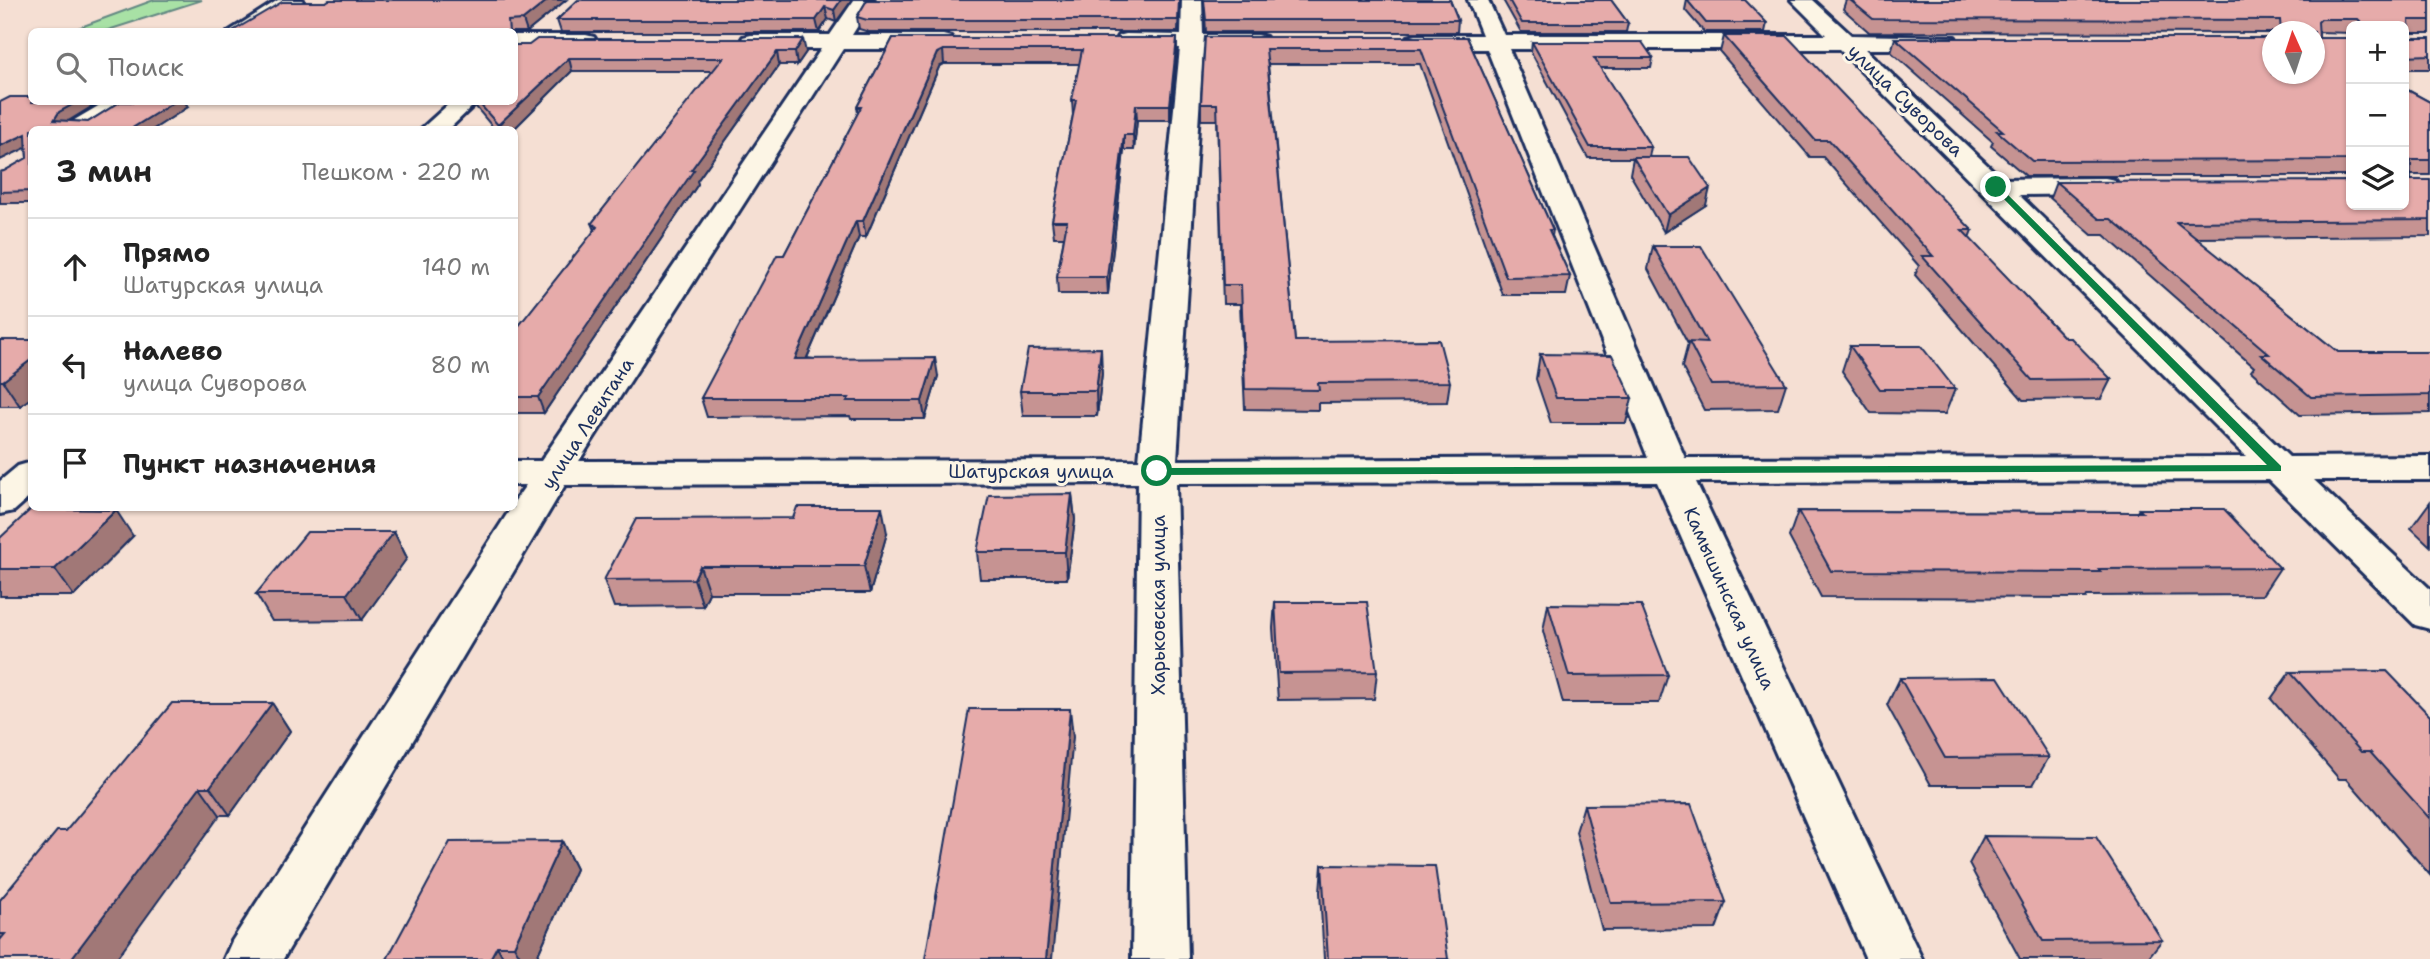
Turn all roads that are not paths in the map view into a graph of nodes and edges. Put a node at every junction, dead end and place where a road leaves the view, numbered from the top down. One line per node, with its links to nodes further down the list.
1 (293, 0): 7 (street)
2 (864, 0): 14 (street, улица Левитана)
3 (1192, 0): 9 (street, Харьковская улица)
4 (1478, 0): 17 (street, Камышинская улица)
5 (1801, 0): 18 (street, улица Суворова)
6 (562, 17): 11 (street)
7 (246, 28)
8 (1111, 41): 9 (street)
9 (1192, 41): 10 (street); 29 (street, Харьковская улица)
10 (1275, 41)
11 (524, 42): 12 (street)
12 (603, 42)
13 (728, 42): 14 (street)
14 (838, 42): 15 (street); 31 (street, улица Левитана)
15 (961, 42)
16 (1399, 42): 17 (street)
17 (1495, 42): 18 (street); 28 (street, Камышинская улица)
18 (1845, 42): 19 (street); 25 (street, улица Суворова)
19 (1969, 42)
20 (116, 105): 22 (street)
21 (461, 105): 23 (street)
22 (82, 126)
23 (437, 126)
24 (2132, 186): 25 (street)
25 (1996, 187): 26 (street, улица Суворова)
26 (2277, 468): 27 (street, Шатурская улица); 28 (street, Шатурская улица); 36 (street, улица Суворова)
27 (2430, 468)
28 (1671, 469): 29 (street, Шатурская улица); 39 (street, Камышинская улица)
29 (1157, 471): 31 (street, Шатурская улица); 38 (street, Харьковская улица)
30 (518, 472): 31 (street, Шатурская улица)
31 (553, 472): 37 (street, улица Левитана)
32 (0, 473): 33 (street)
33 (28, 474)
34 (28, 478): 35 (street)
35 (0, 502)
36 (2430, 614)
37 (252, 959)
38 (1160, 959)
39 (1894, 959)

